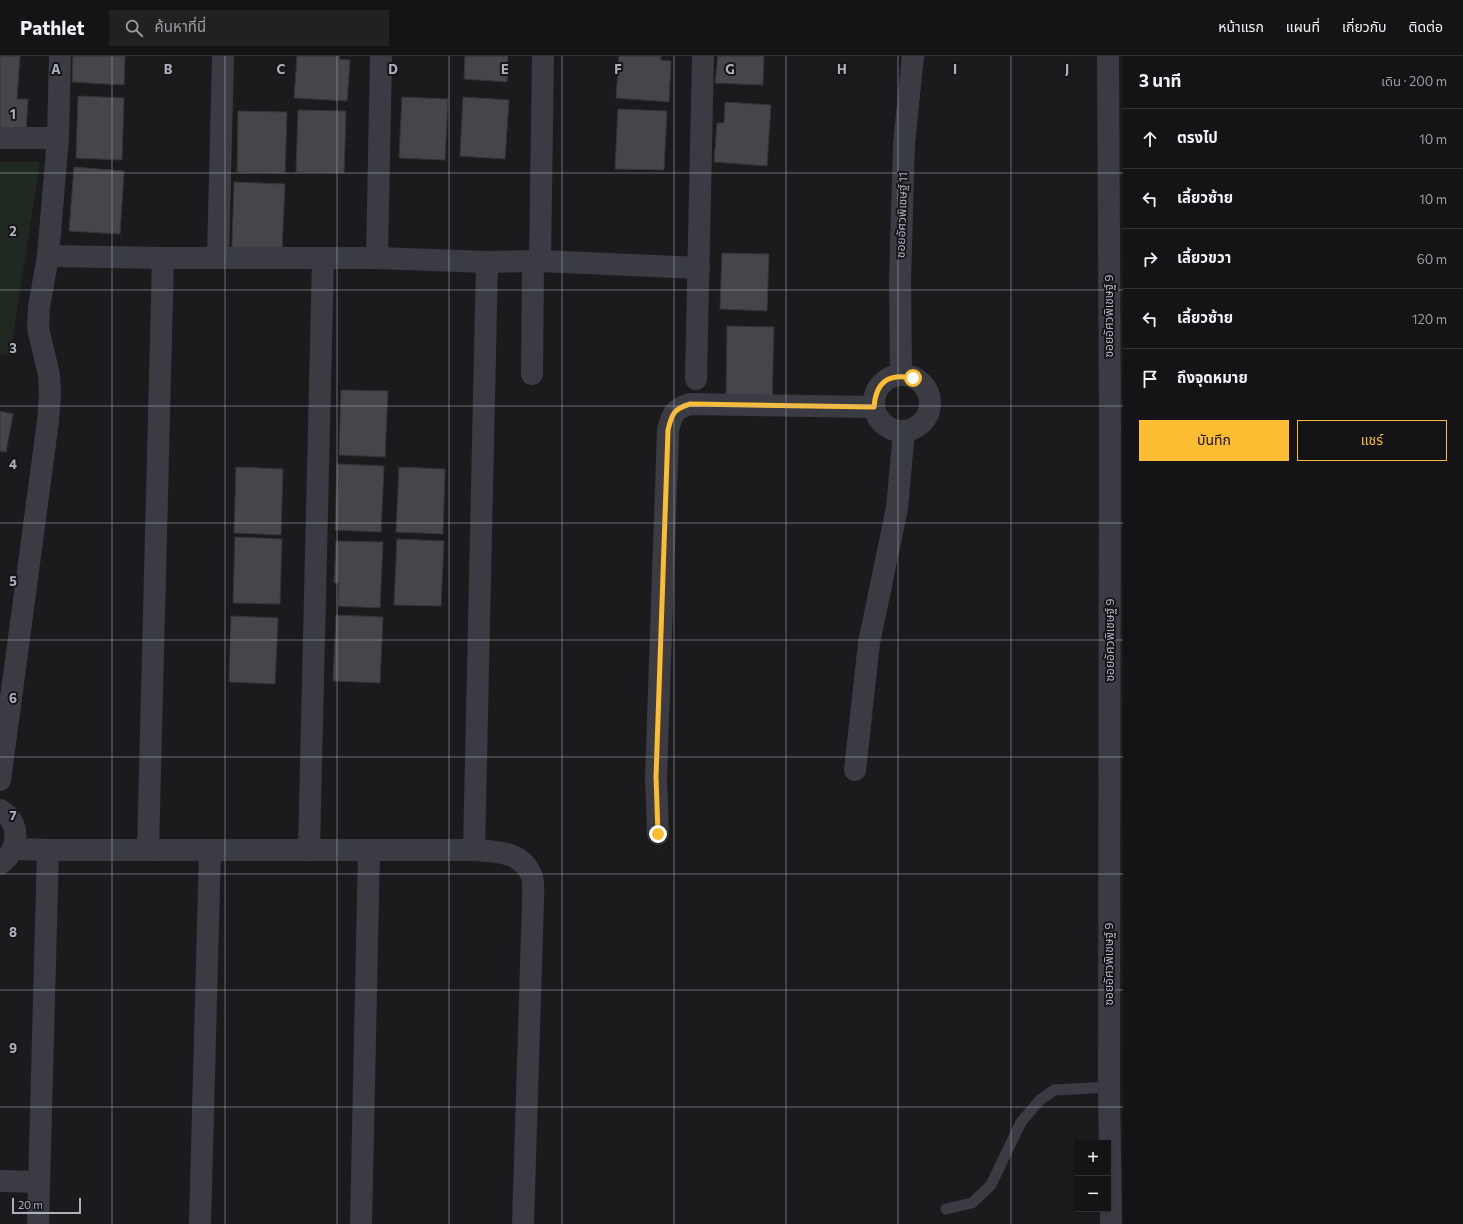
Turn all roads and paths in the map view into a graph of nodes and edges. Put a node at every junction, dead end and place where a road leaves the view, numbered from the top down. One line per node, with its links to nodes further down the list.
1 (60, 56): 9 (street)
2 (223, 56): 11 (street)
3 (381, 56): 14 (street)
4 (543, 56): 15 (street)
5 (703, 56): 17 (street)
6 (913, 56): 19 (street, ซอยอัศวพิเชษฐ์ 11)
7 (1108, 56): 34 (street, ซอยอัศวพิเชษฐ์ 9)
8 (0, 138): 9 (street)
9 (58, 138): 10 (street)
10 (48, 256): 12 (street); 24 (street)
11 (218, 257): 12 (street); 13 (street)
12 (163, 258): 29 (street)
13 (323, 258): 14 (street); 27 (street)
14 (377, 258): 16 (street)
15 (536, 261): 16 (street); 17 (street); 18 (street)
16 (487, 262): 32 (street)
17 (699, 268): 20 (street)
18 (532, 374)
19 (901, 375): 21 (street); 22 (street)
20 (696, 379)
21 (874, 407): 22 (street); 26 (street)
22 (904, 431): 23 (street)
23 (855, 770)
24 (0, 780)
25 (0, 810): 33 (street)
26 (658, 834)
27 (309, 849): 30 (street); 31 (street)
28 (48, 850): 29 (street); 33 (street); 36 (street)
29 (148, 850): 30 (street)
30 (210, 850): 39 (street)
31 (369, 850): 32 (street); 40 (street)
32 (474, 850): 41 (street)
33 (7, 856)
34 (1109, 1087): 37 (lane); 42 (street, ซอยอัศวพิเชษฐ์ 9)
35 (0, 1181): 36 (street)
36 (39, 1182): 38 (street)
37 (946, 1209)
38 (38, 1224)
39 (200, 1224)
40 (361, 1224)
41 (523, 1224)
42 (1111, 1224)

